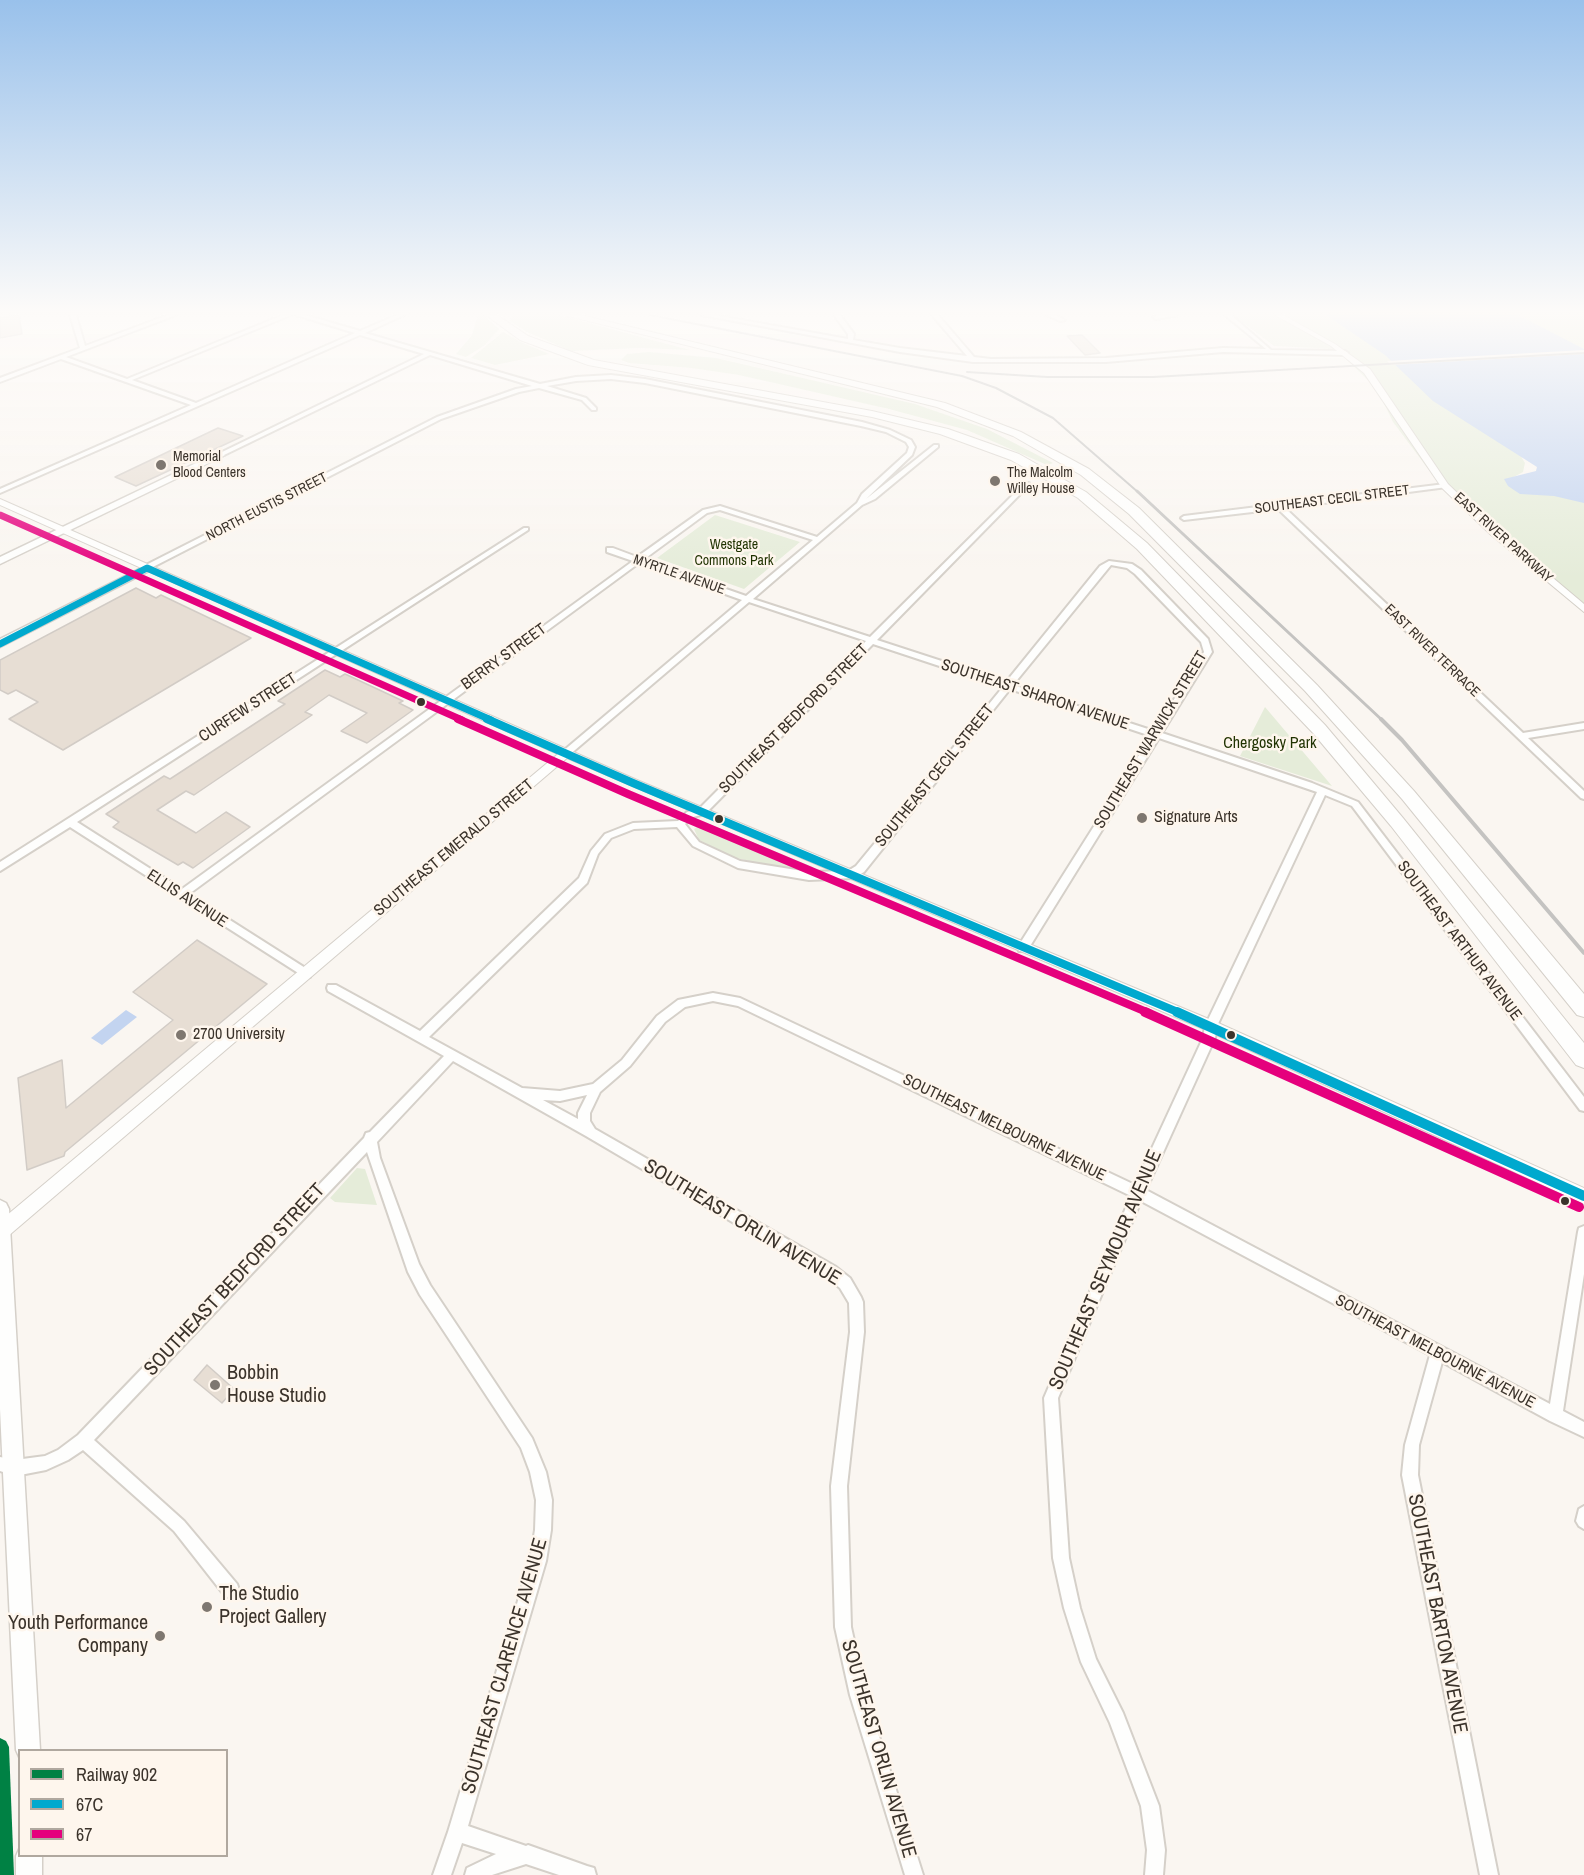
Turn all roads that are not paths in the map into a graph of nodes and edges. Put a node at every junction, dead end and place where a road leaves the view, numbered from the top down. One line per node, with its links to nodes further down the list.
1 (190, 402): 10 (street)
2 (203, 402): 10 (street)
3 (329, 402): 13 (street)
4 (480, 402): 28 (street, NORTH EUSTIS STREET)
5 (588, 402): 11 (street)
6 (753, 402): 18 (street)
7 (797, 402): 55 (highway)
8 (931, 402): 51 (highway)
9 (1389, 402): 15 (street, EAST RIVER PARKWAY)
10 (197, 405): 16 (street)
11 (594, 408)
12 (936, 446): 18 (street, SOUTHEAST EMERALD STREET)
13 (219, 454): 22 (main road)
14 (1027, 484): 31 (street, SOUTHEAST BEDFORD STREET)
15 (1445, 486): 19 (street, SOUTHEAST CECIL STREET); 30 (street, EAST RIVER PARKWAY)
16 (0, 491)
17 (0, 502): 22 (street)
18 (860, 504): 23 (street, SOUTHEAST EMERALD STREET)
19 (1279, 506): 20 (street, SOUTHEAST CECIL STREET); 38 (street, EAST RIVER TERRACE)
20 (1184, 518)
21 (526, 529): 33 (street, CURFEW STREET)
22 (63, 530): 25 (main road); 28 (street)
23 (819, 540): 26 (street, BERRY STREET); 29 (street, SOUTHEAST EMERALD STREET)
24 (610, 550): 26 (street, MYRTLE AVENUE)
25 (0, 561)
26 (636, 561): 29 (street, MYRTLE AVENUE); 35 (street, BERRY STREET)
27 (1109, 563): 34 (street, SOUTHEAST CECIL STREET); 37 (street, SOUTHEAST WARWICK STREET)
28 (147, 568): 32 (main road, NORTH EUSTIS STREET); 33 (street)
29 (749, 600): 31 (street, SOUTHEAST SHARON AVENUE); 39 (street, SOUTHEAST EMERALD STREET)
30 (1584, 609)
31 (872, 640): 34 (street, SOUTHEAST SHARON AVENUE); 42 (street, SOUTHEAST BEDFORD STREET)
32 (0, 644)
33 (336, 651): 35 (street); 43 (street, CURFEW STREET)
34 (1007, 686): 37 (street, SOUTHEAST SHARON AVENUE); 46 (street, SOUTHEAST CECIL STREET)
35 (444, 700): 39 (street); 47 (street, BERRY STREET)
36 (1584, 726): 38 (street)
37 (1156, 735): 40 (street, SOUTHEAST SHARON AVENUE); 48 (street, SOUTHEAST WARWICK STREET)
38 (1521, 736): 41 (street, EAST RIVER TERRACE)
39 (565, 754): 42 (street); 49 (street, SOUTHEAST EMERALD STREET)
40 (1322, 791): 52 (street, SOUTHEAST SEYMOUR AVENUE); 58 (street, SOUTHEAST ARTHUR AVENUE)
41 (1584, 796)
42 (702, 812): 44 (street, SOUTHEAST BEDFORD STREET); 46 (street)
43 (70, 822): 45 (street, CURFEW STREET); 47 (street, ELLIS AVENUE)
44 (680, 825): 46 (street); 53 (street, SOUTHEAST BEDFORD STREET)
45 (0, 867)
46 (850, 874): 48 (street)
47 (182, 894): 49 (street, ELLIS AVENUE)
48 (1023, 948): 52 (street)
49 (306, 974): 64 (street, SOUTHEAST EMERALD STREET)
50 (332, 988): 53 (street, SOUTHEAST ORLIN AVENUE)
51 (1584, 1009)
52 (1211, 1026): 61 (street, SOUTHEAST SEYMOUR AVENUE); 62 (street)
53 (420, 1038): 54 (street, SOUTHEAST ORLIN AVENUE)
54 (451, 1056): 57 (street, SOUTHEAST ORLIN AVENUE); 60 (street, SOUTHEAST BEDFORD STREET)
55 (1584, 1059)
56 (596, 1088): 57 (street, SOUTHEAST MELBOURNE AVENUE); 59 (street, SOUTHEAST MELBOURNE AVENUE); 61 (street, SOUTHEAST MELBOURNE AVENUE)
57 (519, 1093): 59 (street, SOUTHEAST ORLIN AVENUE)
58 (1584, 1106)
59 (590, 1132): 82 (street, SOUTHEAST ORLIN AVENUE)
60 (370, 1137): 69 (street, SOUTHEAST BEDFORD STREET); 75 (street, SOUTHEAST CLARENCE AVENUE)
61 (1138, 1193): 66 (street, SOUTHEAST MELBOURNE AVENUE); 83 (street, SOUTHEAST SEYMOUR AVENUE)
62 (1584, 1196)
63 (0, 1209): 64 (main road)
64 (1, 1231): 70 (main road)
65 (1584, 1232): 67 (street)
66 (1437, 1354): 67 (street, SOUTHEAST MELBOURNE AVENUE); 84 (street, SOUTHEAST BARTON AVENUE)
67 (1555, 1416): 68 (street, SOUTHEAST MELBOURNE AVENUE)
68 (1584, 1431)
69 (83, 1440): 70 (street, SOUTHEAST BEDFORD STREET); 73 (street)
70 (7, 1466): 74 (main road)
71 (1584, 1514): 72 (street)
72 (1584, 1521)
73 (231, 1590)
74 (28, 1749)
75 (458, 1832): 76 (street); 79 (street, SOUTHEAST CLARENCE AVENUE)
76 (528, 1854): 80 (street); 81 (street)
77 (29, 1857): 78 (main road)
78 (29, 1875)
79 (442, 1875)
80 (474, 1875)
81 (588, 1875)
82 (914, 1875)
83 (1154, 1875)
84 (1489, 1875)

